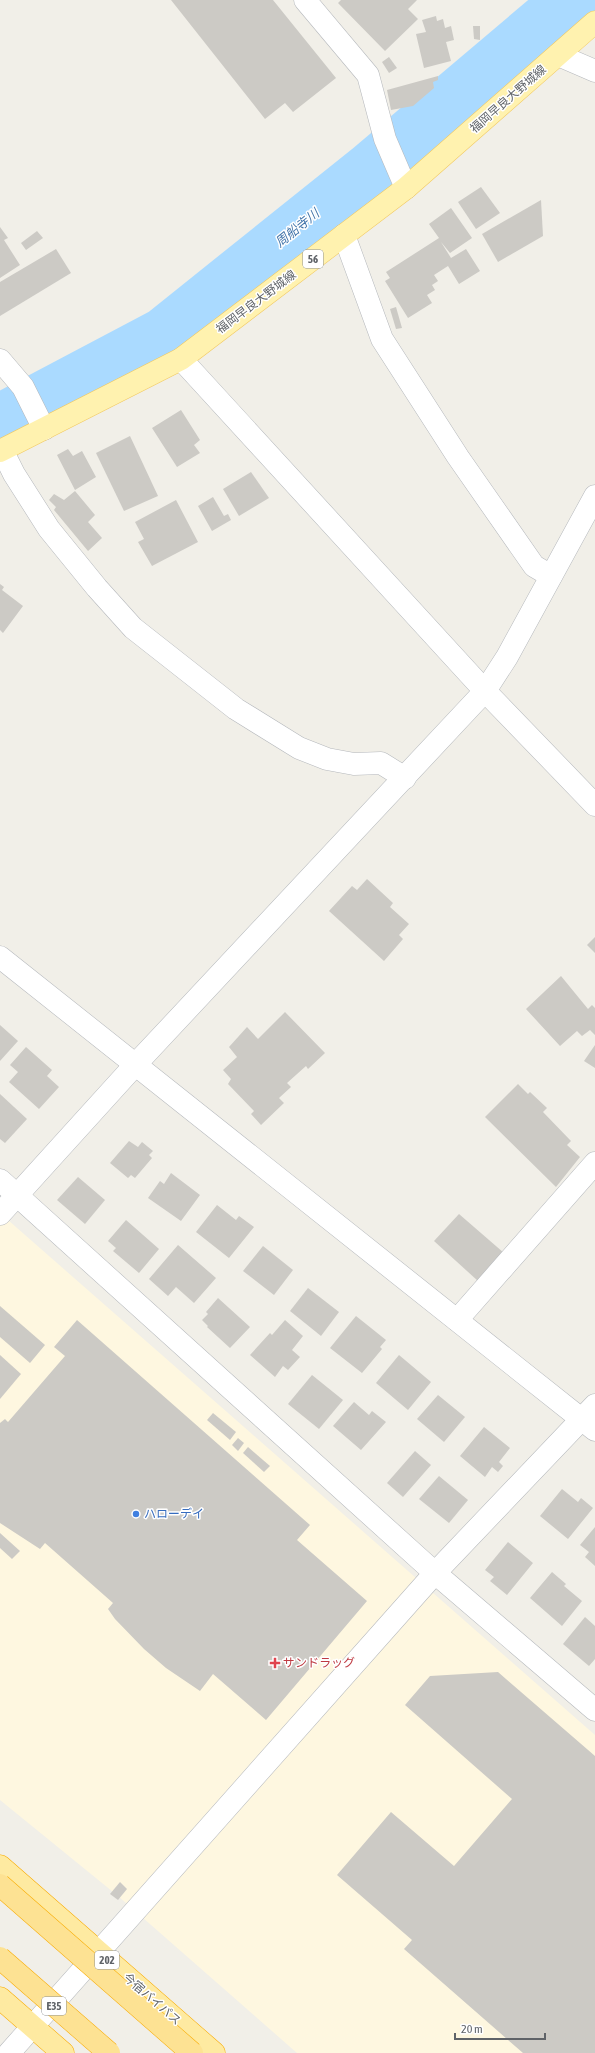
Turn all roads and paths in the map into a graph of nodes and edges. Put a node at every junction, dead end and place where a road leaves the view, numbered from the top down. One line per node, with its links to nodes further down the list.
1 (307, 1): 5 (street)
2 (595, 22): 3 (main road, 福岡早良大野城線 / 56)
3 (558, 55): 4 (street); 5 (main road, 福岡早良大野城線 / 56)
4 (595, 72)
5 (406, 188): 6 (main road, 福岡早良大野城線 / 56)
6 (344, 235): 7 (main road, 福岡早良大野城線 / 56); 12 (street)
7 (180, 359): 9 (main road, 福岡早良大野城線 / 56); 13 (street)
8 (0, 360): 9 (street)
9 (44, 429): 10 (main road, 福岡早良大野城線 / 56)
10 (1, 451): 14 (street)
11 (595, 496): 12 (street)
12 (551, 576): 13 (street)
13 (485, 691): 14 (street); 15 (street)
14 (405, 778): 17 (street)
15 (595, 805)
16 (0, 957): 17 (street)
17 (135, 1065): 20 (street); 22 (street)
18 (595, 1163): 22 (street)
19 (0, 1180): 20 (street)
20 (17, 1194): 21 (street); 24 (street)
21 (0, 1214)
22 (458, 1320): 23 (street)
23 (591, 1418): 24 (street)
24 (435, 1573): 25 (street); 28 (street)
25 (595, 1710)
26 (0, 1866): 28 (highway, 今宿バイパス / 202)
27 (0, 1885): 35 (highway, bridge)
28 (98, 1953): 31 (street); 36 (highway, 今宿バイパス / 202)
29 (0, 1958): 34 (highway, E35, bridge)
30 (0, 1998): 31 (highway)
31 (32, 2026): 32 (street); 33 (highway)
32 (9, 2053)
33 (63, 2053)
34 (109, 2053)
35 (192, 2053)
36 (214, 2053)

